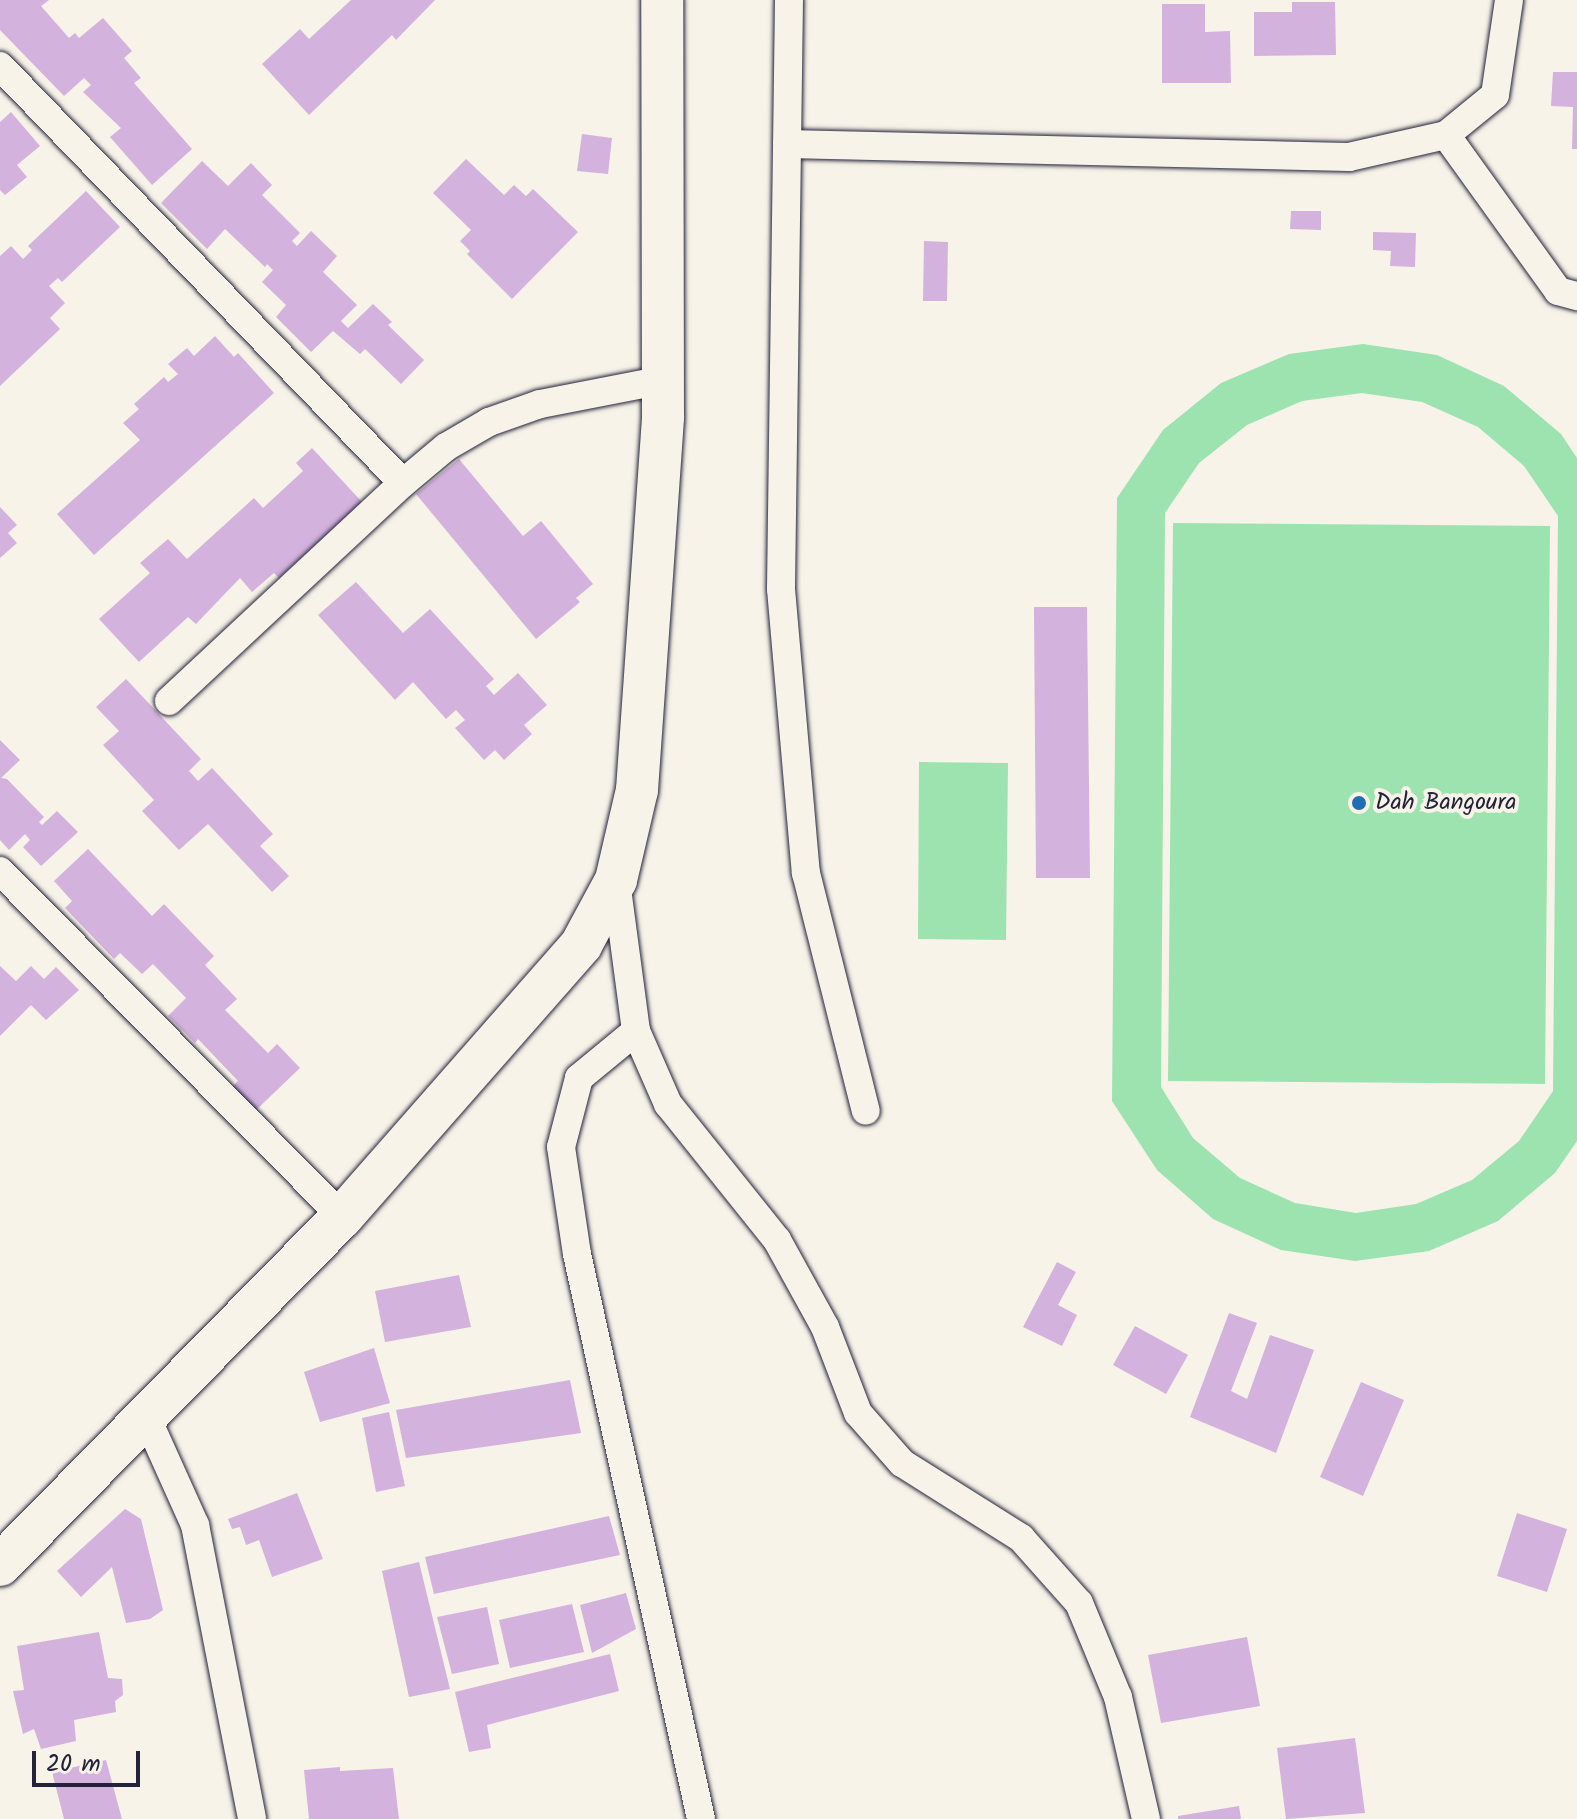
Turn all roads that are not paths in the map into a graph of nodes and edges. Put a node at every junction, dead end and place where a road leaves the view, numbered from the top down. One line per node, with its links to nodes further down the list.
1 (662, 0): 8 (main road)
2 (789, 0): 6 (street)
3 (1509, 0): 5 (street)
4 (0, 66): 9 (street)
5 (1446, 135): 6 (street); 7 (street)
6 (787, 144): 14 (street)
7 (1577, 296)
8 (663, 380): 9 (street); 12 (main road)
9 (403, 483): 10 (street)
10 (169, 701)
11 (0, 871): 15 (street)
12 (616, 880): 13 (street); 15 (main road)
13 (636, 1031): 19 (street); 20 (street)
14 (866, 1111)
15 (342, 1217): 16 (main road)
16 (146, 1416): 17 (main road); 18 (street)
17 (0, 1565)
18 (252, 1819)
19 (701, 1819)
20 (1146, 1819)

